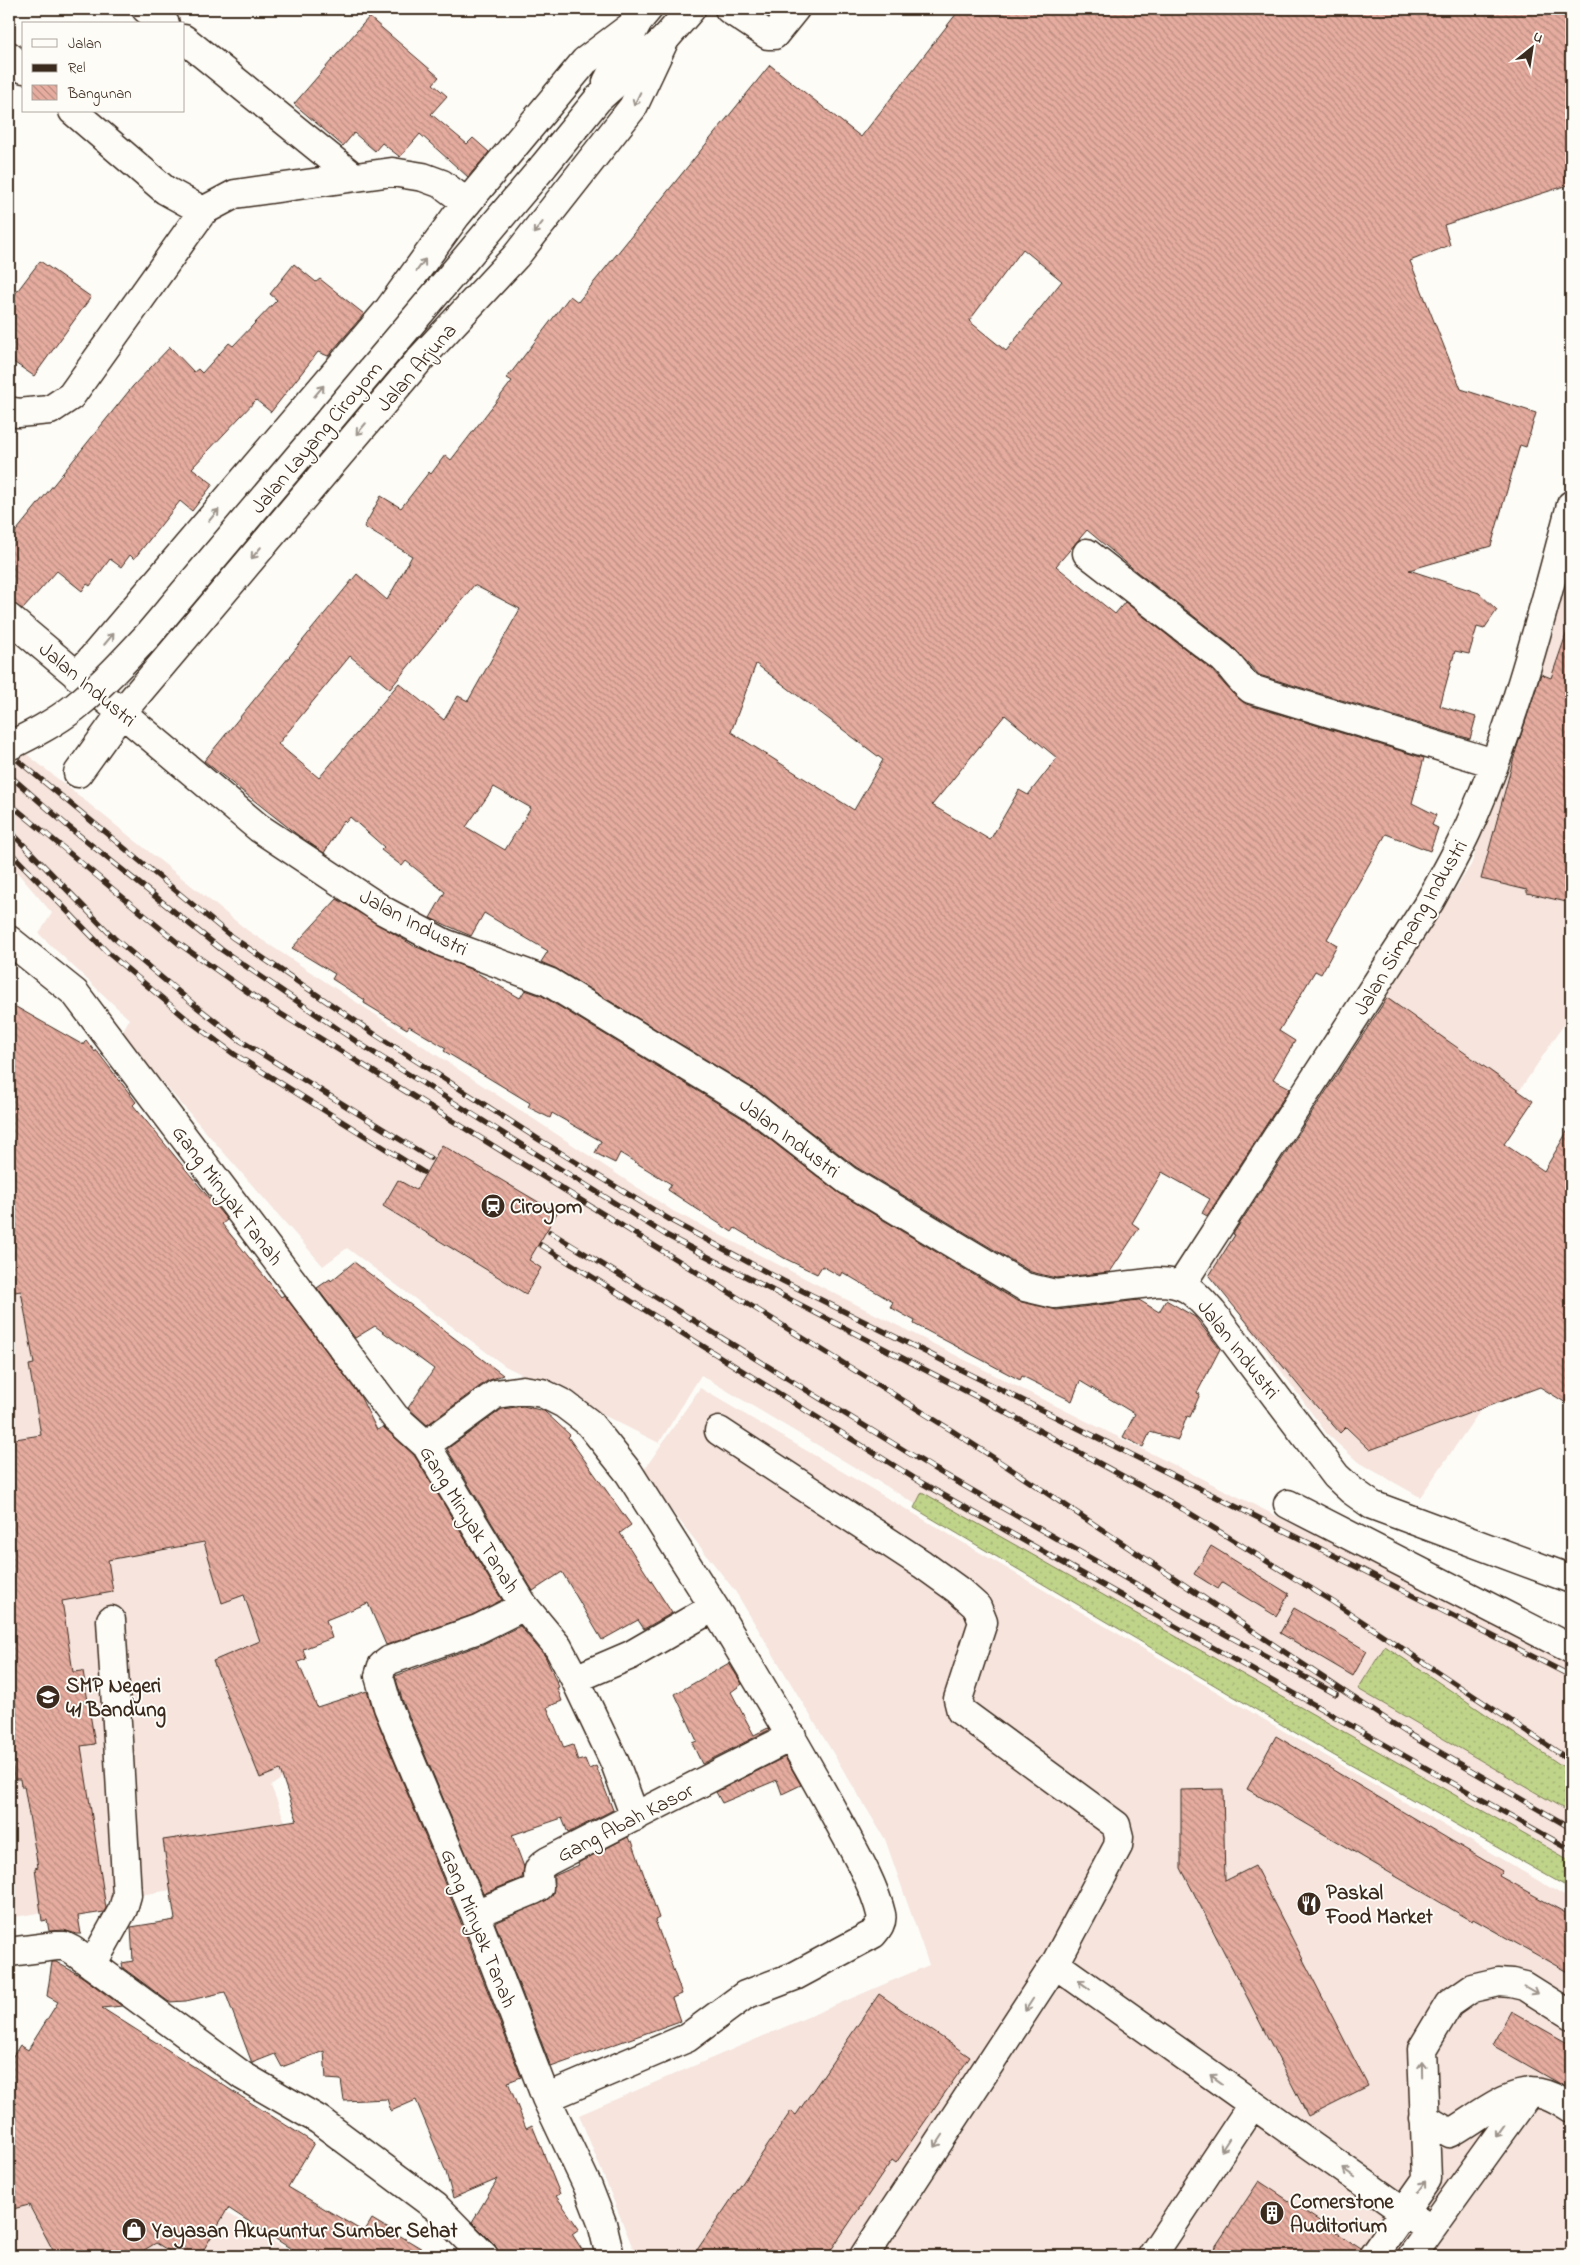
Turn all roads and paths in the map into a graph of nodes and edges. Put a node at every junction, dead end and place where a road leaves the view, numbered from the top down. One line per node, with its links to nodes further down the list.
1 (146, 9): 6 (street)
2 (691, 9): 7 (street, Jalan Arjuna)
3 (729, 9): 4 (street)
4 (795, 9)
5 (643, 15): 11 (street, Jalan Layang Ciroyom); 14 (street)
6 (162, 22)
7 (665, 39): 11 (street, Jalan Layang Ciroyom); 21 (street, Jalan Arjuna, one-way to 21)
8 (185, 40): 13 (street)
9 (9, 56): 10 (street)
10 (22, 67)
11 (598, 99): 22 (street, Jalan Layang Ciroyom, bridge)
12 (74, 112): 15 (street)
13 (354, 177): 14 (street); 15 (street)
14 (467, 203): 20 (street, one-way to 14)
15 (203, 211): 16 (street)
16 (9, 411)
17 (1571, 505): 23 (street, Jalan Simpang Industri)
18 (1087, 553): 23 (street)
19 (9, 618): 20 (street, Jalan Industri)
20 (77, 676): 21 (street, Jalan Industri)
21 (122, 712): 24 (street, Jalan Arjuna); 26 (street, Jalan Industri)
22 (9, 746)
23 (1494, 763): 26 (street, Jalan Simpang Industri)
24 (78, 773)
25 (9, 940): 28 (street, Gang Minyak Tanah)
26 (1181, 1285): 30 (street, Jalan Industri)
27 (719, 1431): 40 (street)
28 (426, 1445): 31 (street, Gang Minyak Tanah); 32 (street)
29 (1288, 1504): 34 (street)
30 (1570, 1577)
31 (524, 1606): 35 (street); 38 (street, Gang Minyak Tanah)
32 (714, 1608): 35 (street); 36 (street)
33 (111, 1620): 41 (street)
34 (1571, 1649)
35 (575, 1679): 37 (street)
36 (792, 1736): 37 (street, Gang Abah Kasor); 44 (street)
37 (635, 1817): 38 (street, Gang Abah Kasor)
38 (475, 1914): 44 (street, Gang Minyak Tanah)
39 (9, 1952): 41 (street)
40 (1056, 1964): 45 (street, one-way to 40); 52 (street, one-way to 52)
41 (92, 1965): 50 (street)
42 (1571, 2014): 47 (street, one-way to 42)
43 (1530, 2092): 46 (street); 47 (street); 49 (street, one-way to 49)
44 (546, 2098): 51 (street, Gang Minyak Tanah)
45 (1252, 2104): 48 (street, one-way to 45); 53 (street, one-way to 53)
46 (1571, 2108)
47 (1424, 2118): 48 (street, one-way to 47)
48 (1403, 2212): 49 (street); 54 (street)
49 (1430, 2230): 55 (street)
50 (484, 2256)
51 (610, 2256)
52 (864, 2256)
53 (1152, 2256)
54 (1373, 2256)
55 (1412, 2256)

